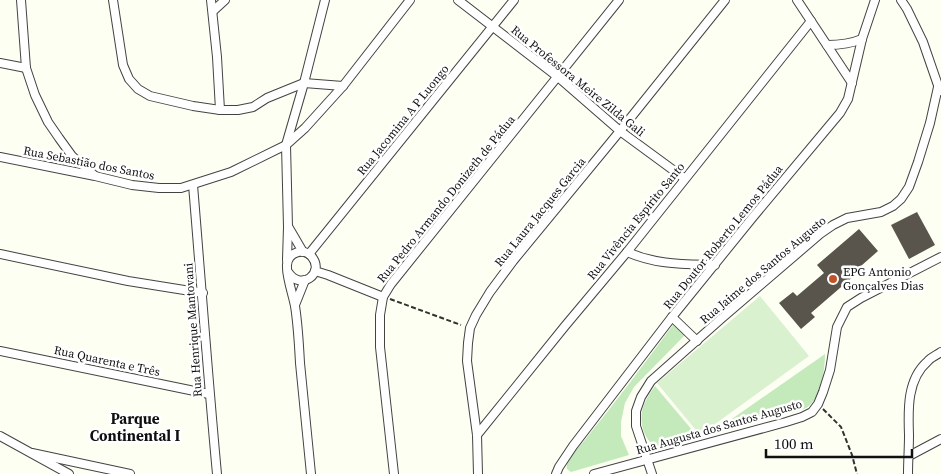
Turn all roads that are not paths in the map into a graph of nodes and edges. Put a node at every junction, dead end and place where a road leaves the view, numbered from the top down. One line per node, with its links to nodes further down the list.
1 (21, 0): 20 (street)
2 (113, 0): 26 (street)
3 (211, 0): 14 (street)
4 (224, 0): 14 (street)
5 (325, 0): 22 (street)
6 (410, 0): 24 (street, Rua Sebastião dos Santos)
7 (458, 0): 16 (street, Rua Professora Meire Zilda Gali)
8 (514, 0): 16 (street, Rua Jacomina A P Luongo)
9 (619, 0): 21 (street, Rua Pedro Armando Donizeth de Pádua)
10 (725, 0): 27 (street, Rua Laura Jacques Garcia)
11 (797, 0): 15 (street)
12 (875, 0): 17 (street, Rua Doutor Roberto Lemos Pádua)
13 (900, 0): 25 (street)
14 (213, 11): 26 (street)
15 (811, 21): 18 (street); 31 (street, Rua Vivência Espírito Santo)
16 (493, 27): 21 (street, Rua Professora Meire Zilda Gali); 35 (street, Rua Jacomina A P Luongo)
17 (862, 39): 18 (street); 23 (street, Rua Doutor Roberto Lemos Pádua)
18 (827, 45): 23 (street)
19 (0, 63): 20 (street)
20 (26, 68): 30 (street)
21 (558, 77): 27 (street, Rua Professora Meire Zilda Gali); 44 (street, Rua Pedro Armando Donizeth de Pádua)
22 (304, 83): 24 (street); 26 (street); 28 (street)
23 (852, 83): 39 (street, Rua Doutor Roberto Lemos Pádua)
24 (344, 86): 28 (street, Rua Sebastião dos Santos)
25 (939, 90): 47 (street, Rua Jaime dos Santos Augusto)
26 (220, 110)
27 (620, 131): 31 (street, Rua Professora Meire Zilda Gali); 51 (street, Rua Laura Jacques Garcia)
28 (286, 145): 32 (street, Rua Sebastião dos Santos); 33 (street)
29 (0, 157): 30 (street, Rua Sebastião dos Santos)
30 (95, 176): 32 (street, Rua Sebastião dos Santos)
31 (684, 178): 34 (street, Rua Vivência Espírito Santo)
32 (193, 185): 43 (street, Rua Henrique Mantovani)
33 (288, 227): 35 (street); 38 (street)
34 (626, 252): 39 (street); 51 (street, Rua Vivência Espírito Santo)
35 (306, 253): 38 (street); 40 (street)
36 (0, 254): 43 (street)
37 (941, 257): 56 (street, Rua Augusta dos Santos Augusto)
38 (287, 263): 41 (street)
39 (715, 265): 46 (street, Rua Doutor Roberto Lemos Pádua)
40 (315, 271): 42 (street); 44 (street)
41 (288, 272): 42 (street); 45 (street)
42 (305, 280): 45 (street)
43 (202, 293): 50 (street, Rua Henrique Mantovani)
44 (383, 297): 62 (street, Rua Pedro Armando Donizeth de Pádua)
45 (295, 306): 61 (street)
46 (672, 317): 47 (street, Rua Jaime dos Santos Augusto); 64 (street, Rua Doutor Roberto Lemos Pádua)
47 (697, 341): 56 (street, Rua Jaime dos Santos Augusto)
48 (0, 351): 50 (street, Rua Quarenta e Três)
49 (941, 352): 55 (street)
50 (209, 394): 60 (street, Rua Henrique Mantovani)
51 (477, 435): 63 (street, Rua Laura Jacques Garcia)
52 (0, 436): 54 (street)
53 (941, 439): 55 (street)
54 (32, 453): 58 (street); 59 (street)
55 (909, 456): 57 (street)
56 (648, 460): 65 (street, Rua Augusta dos Santos Augusto); 66 (street, Rua Jaime dos Santos Augusto)
57 (908, 465): 67 (street); 68 (street)
58 (69, 474)
59 (130, 474)
60 (217, 474)
61 (311, 474)
62 (394, 474)
63 (478, 474)
64 (556, 474)
65 (594, 474)
66 (652, 474)
67 (904, 474)
68 (908, 474)

